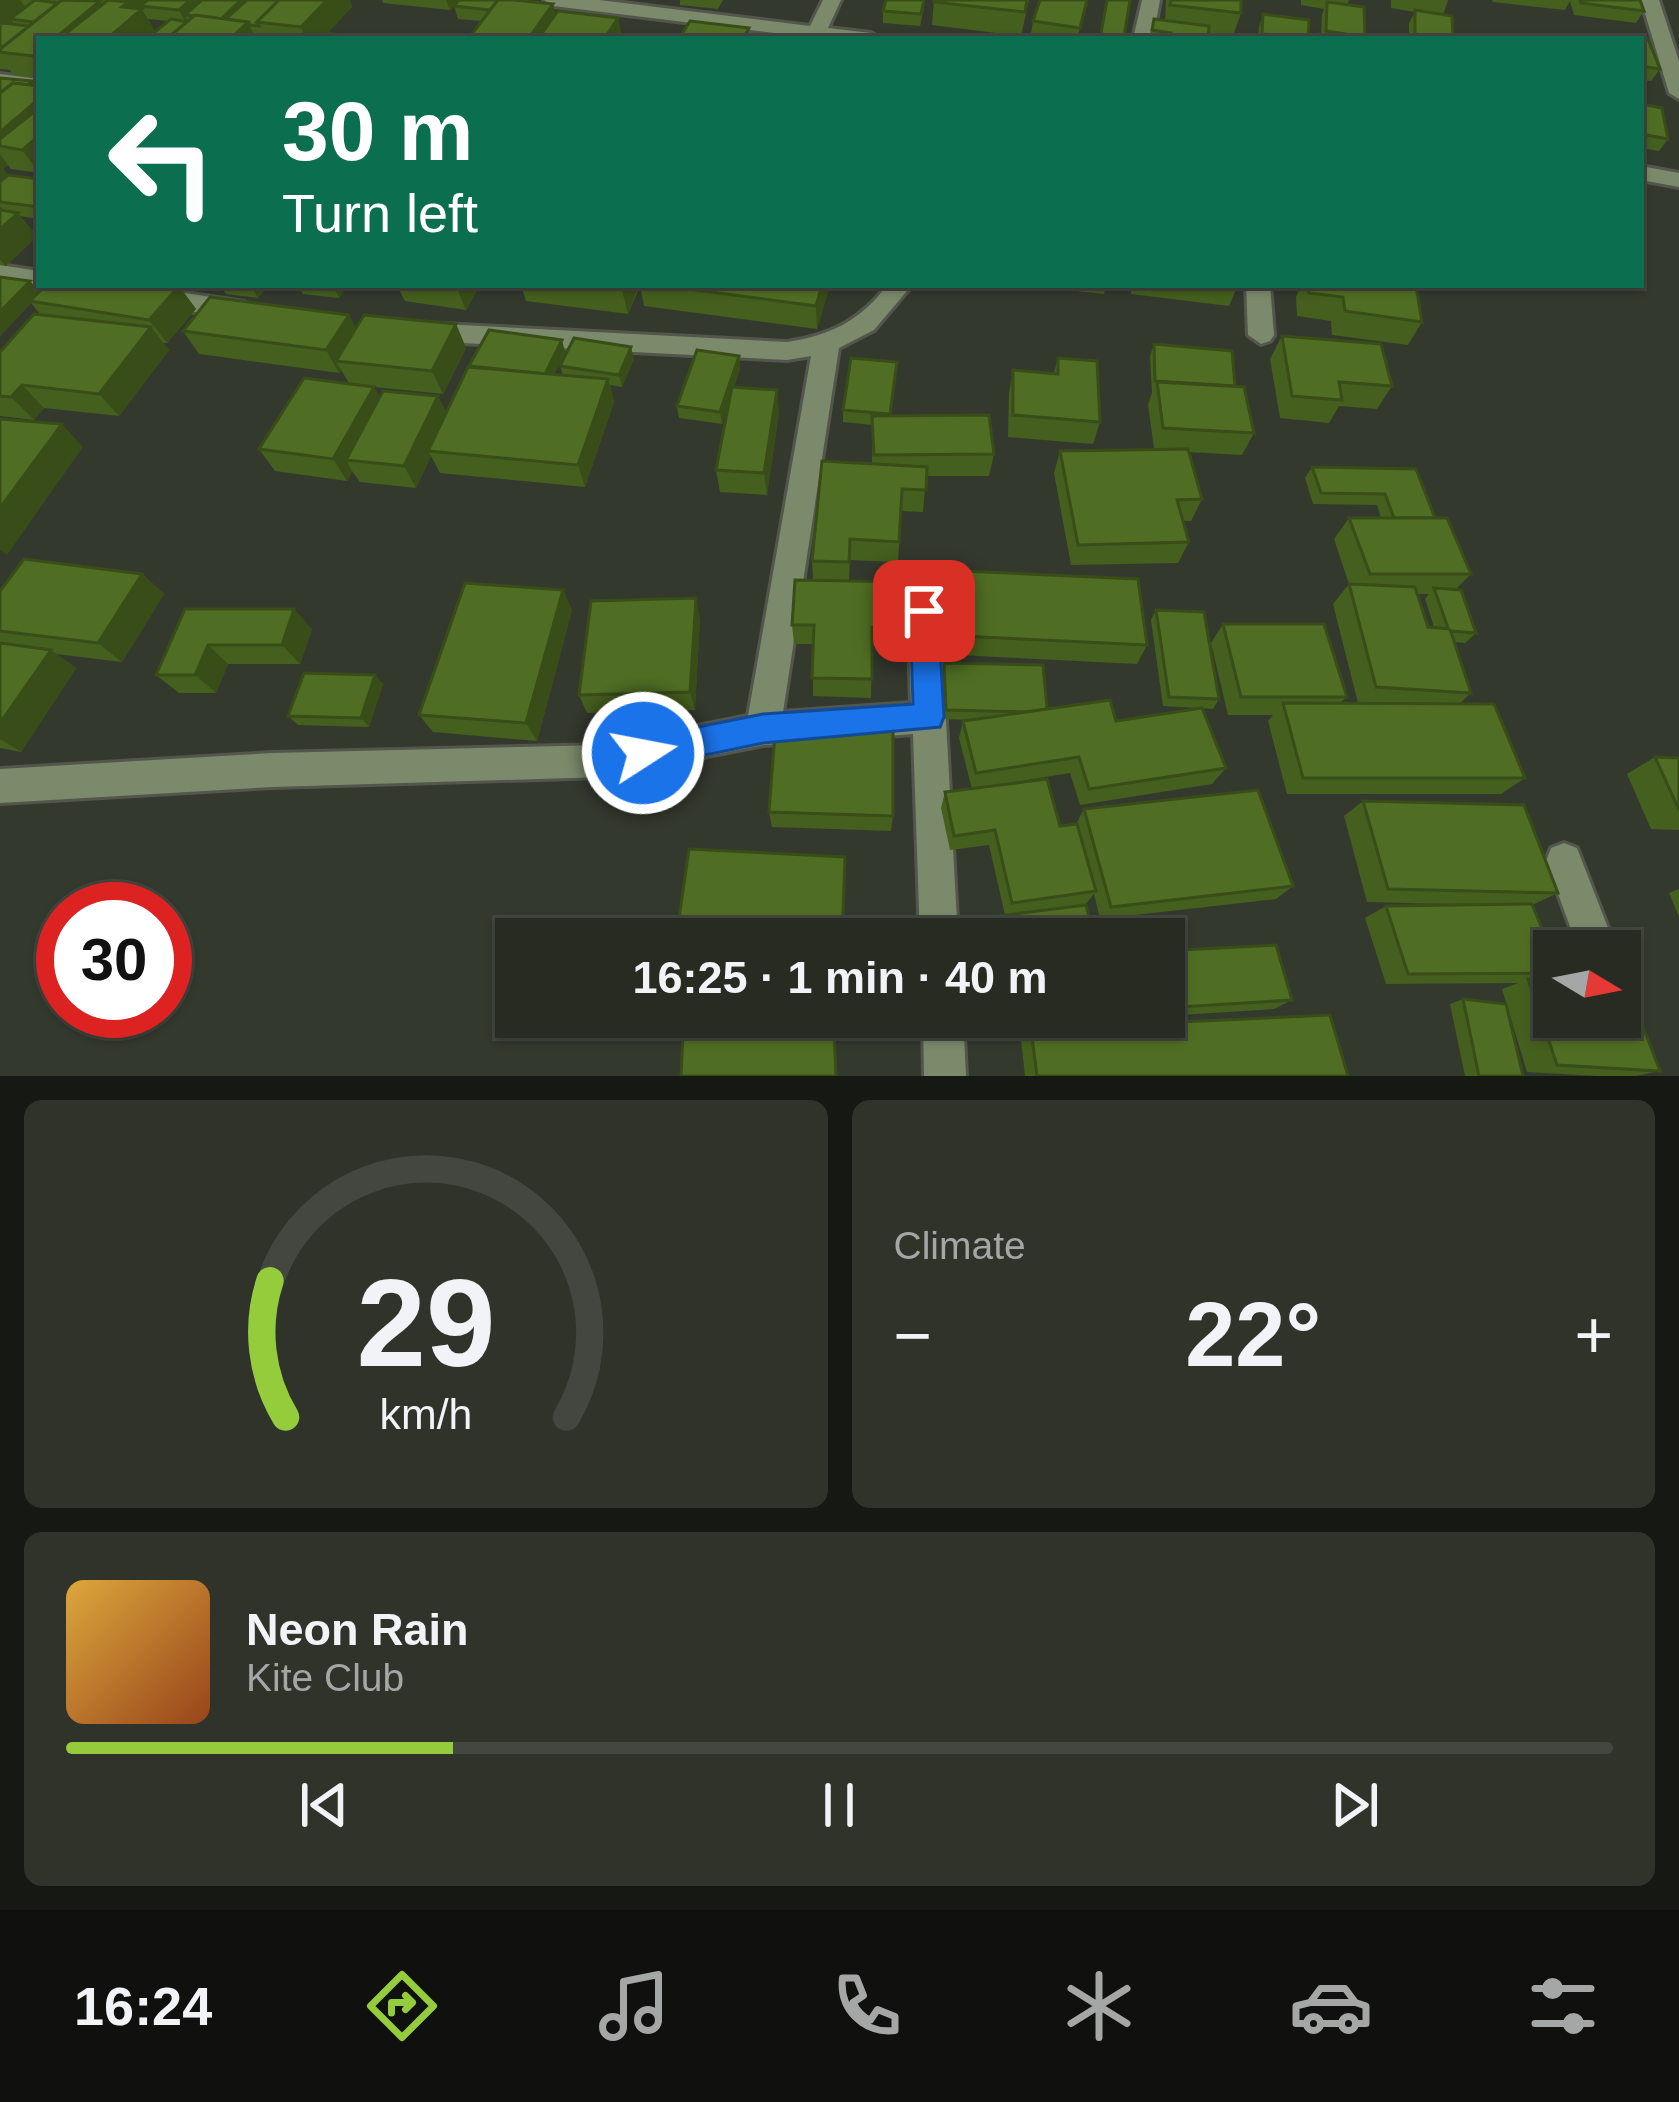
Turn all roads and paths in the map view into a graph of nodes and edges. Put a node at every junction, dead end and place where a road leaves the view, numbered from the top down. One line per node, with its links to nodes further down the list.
1 (553, 0): 5 (street)
2 (832, 0): 5 (street)
3 (1151, 0): 7 (street)
4 (1650, 0): 10 (street)
5 (817, 32): 6 (street)
6 (848, 36)
7 (1144, 36)
8 (0, 80): 9 (street)
9 (36, 85)
10 (1679, 93)
11 (1644, 174): 12 (street)
12 (1679, 181)
13 (0, 273): 14 (street)
14 (36, 279)
15 (97, 288): 18 (street)
16 (898, 288): 21 (street)
17 (1258, 288): 20 (street)
18 (264, 314)
19 (402, 331): 21 (street)
20 (1261, 334)
21 (826, 347): 24 (street)
22 (924, 611): 23 (street)
23 (929, 717): 24 (street); 27 (street)
24 (763, 729): 25 (street)
25 (0, 786)
26 (1564, 861): 28 (street)
27 (938, 918)
28 (1590, 930)
29 (944, 1038): 30 (street)
30 (946, 1076)

